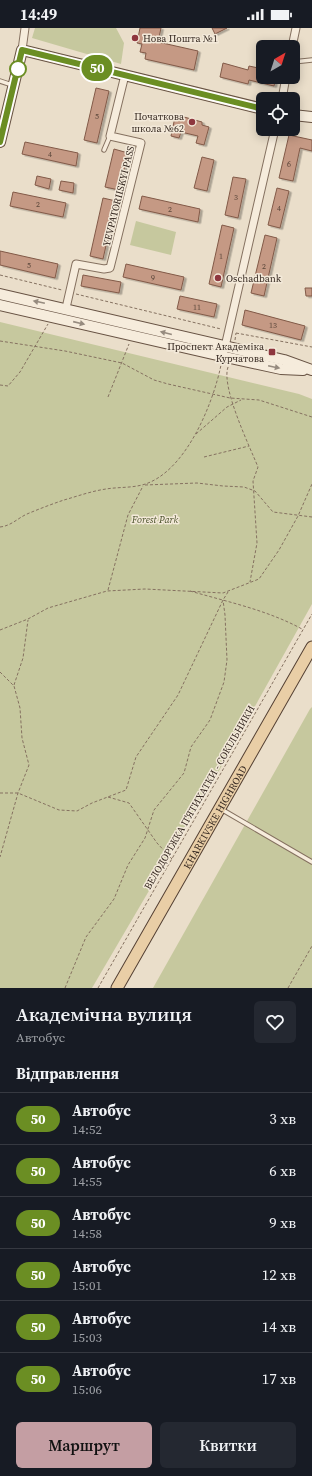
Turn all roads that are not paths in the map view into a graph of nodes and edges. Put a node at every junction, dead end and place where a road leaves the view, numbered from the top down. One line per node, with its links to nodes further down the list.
1 (25, 28): 4 (street)
2 (296, 28): 3 (street)
3 (293, 40)
4 (22, 50): 7 (street); 9 (street)
5 (312, 60): 6 (lane)
6 (300, 61)
7 (125, 75): 10 (street); 13 (street)
8 (0, 81): 9 (lane)
9 (14, 85): 15 (street)
10 (256, 107)
11 (300, 116): 12 (street)
12 (312, 118)
13 (110, 136): 16 (lane); 19 (street, YEVPATORIISKYI PASS)
14 (273, 136): 20 (street)
15 (0, 142)
16 (104, 150)
17 (0, 294): 19 (street, one-way to 17)
18 (0, 305): 20 (street, one-way to 20)
19 (66, 308): 20 (street, one-way to 19)
20 (227, 353): 20 (street, one-way to 20)
21 (312, 647): 22 (main road, KHARKIVSKE HIGHROAD)
22 (220, 809): 23 (lane); 24 (main road, KHARKIVSKE HIGHROAD)
23 (312, 862)
24 (117, 988)

